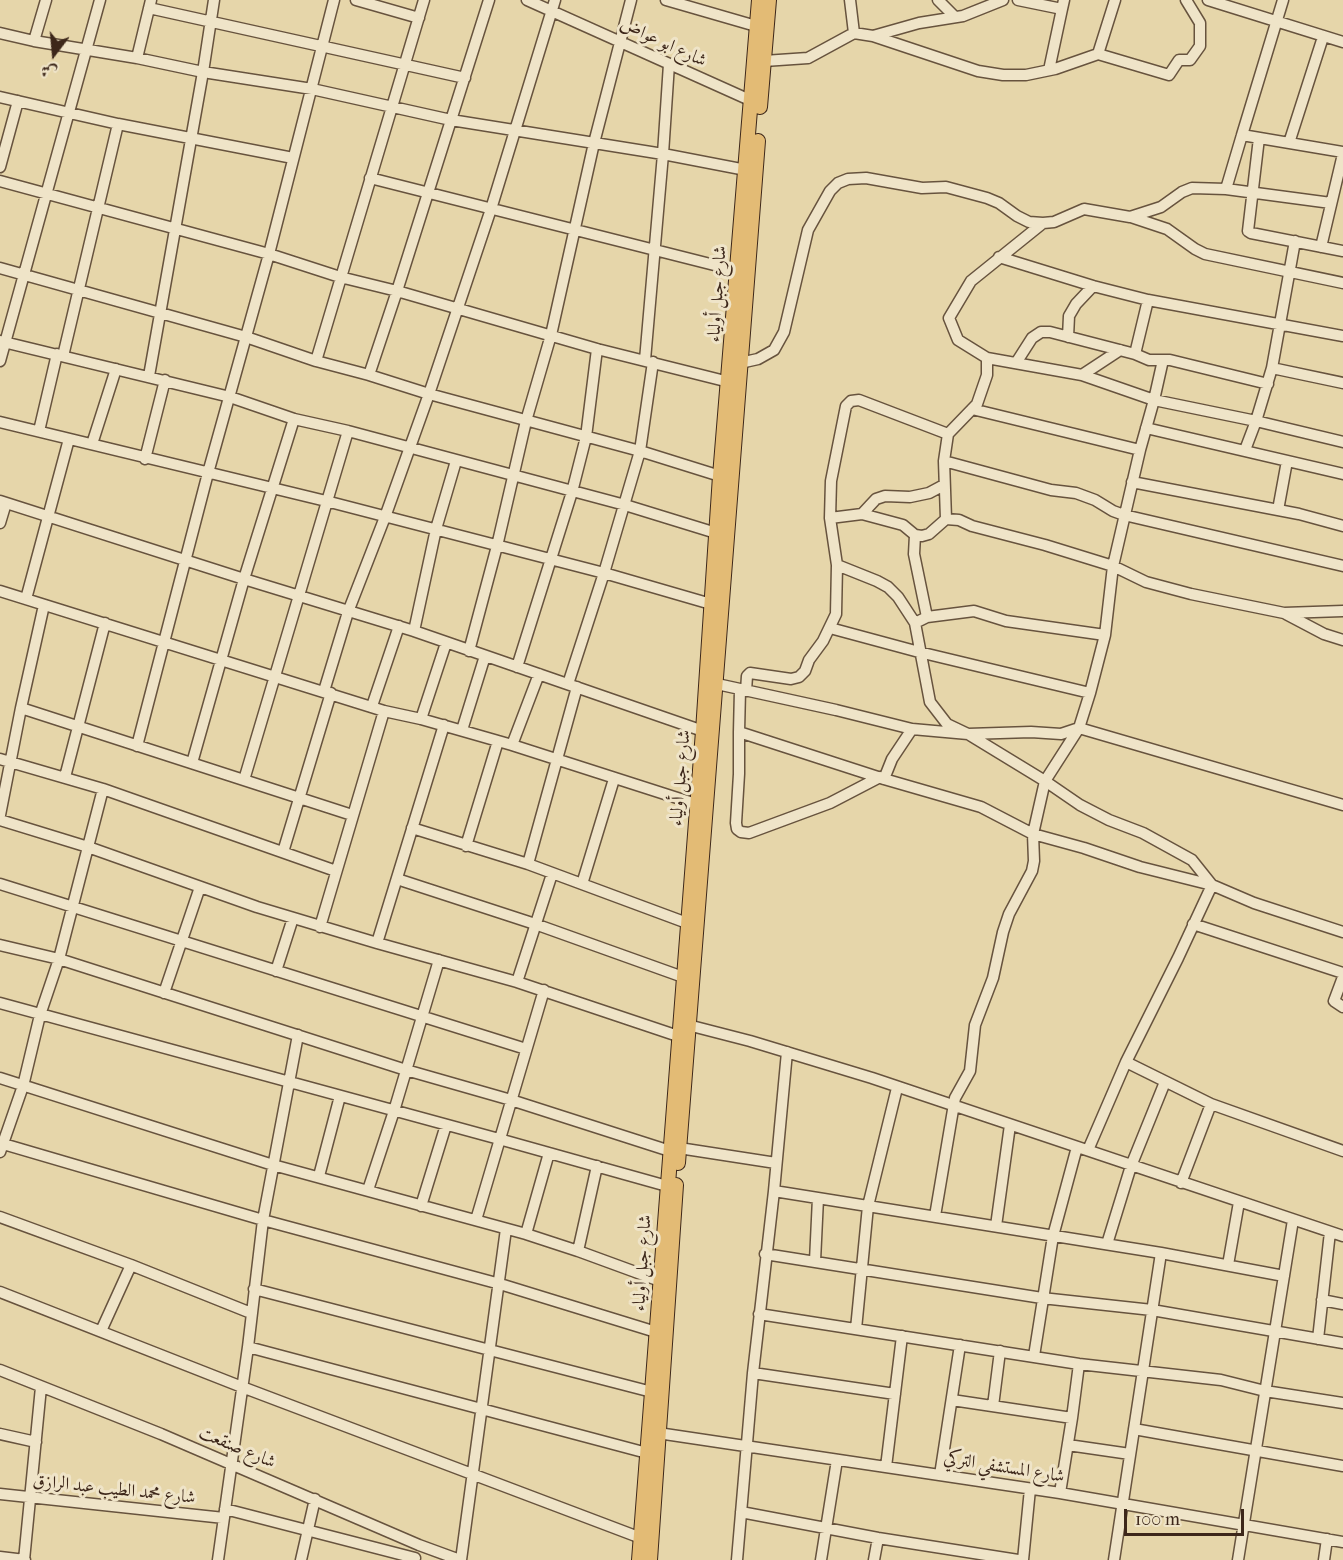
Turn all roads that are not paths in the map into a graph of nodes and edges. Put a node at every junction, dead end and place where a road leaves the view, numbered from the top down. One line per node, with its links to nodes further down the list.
1 (46, 0): 34 (street)
2 (100, 0): 37 (street)
3 (214, 0): 27 (street)
4 (334, 0): 36 (street)
5 (356, 0): 25 (street)
6 (424, 0): 25 (street)
7 (489, 0): 45 (street)
8 (527, 0): 23 (street, شارع ابو عواض)
9 (631, 0): 33 (street)
10 (759, 0): 28 (main road, شارع جبل أولياء)
11 (769, 0): 40 (main road, شارع جبل أولياء)
12 (850, 0): 30 (street)
13 (938, 0): 24 (street)
14 (1003, 0): 24 (street)
15 (1018, 0): 22 (street)
16 (1116, 0): 38 (street)
17 (1186, 0): 38 (street)
18 (1208, 0): 26 (street)
19 (1283, 0): 26 (street)
20 (671, 1): 28 (street)
21 (150, 4): 27 (street); 39 (street)
22 (1063, 4): 43 (street)
23 (554, 5): 33 (street, شارع ابو عواض); 54 (street)
24 (955, 17): 31 (street)
25 (419, 18): 42 (street)
26 (1276, 20): 32 (street); 55 (street)
27 (210, 21): 36 (street); 44 (street)
28 (756, 26): 49 (main road, شارع جبل أولياء)
29 (0, 33): 34 (street)
30 (854, 33): 31 (street); 40 (street)
31 (873, 36): 43 (street)
32 (1323, 37): 35 (street); 59 (street)
33 (620, 40): 41 (street, شارع ابو عواض); 58 (street)
34 (34, 41): 37 (street)
35 (1343, 42)
36 (322, 46): 42 (street); 46 (street)
37 (86, 48): 39 (street); 51 (street)
38 (1098, 54): 43 (street)
39 (137, 58): 44 (street)
40 (764, 61): 111 (main road, شارع جبل أولياء)
41 (669, 64): 49 (street, شارع ابو عواض); 61 (street)
42 (404, 65): 45 (street); 50 (street)
43 (1049, 70)
44 (203, 72): 46 (street); 56 (street)
45 (465, 78): 52 (street)
46 (312, 89): 50 (street); 62 (street)
47 (0, 97): 48 (street)
48 (18, 101): 51 (street); 63 (street)
49 (752, 101): 64 (main road, شارع جبل أولياء)
50 (392, 107): 52 (street); 65 (street)
51 (68, 113): 53 (street); 68 (street)
52 (452, 120): 54 (street); 69 (street)
53 (118, 124): 56 (street); 72 (street)
54 (515, 129): 58 (street); 73 (street)
55 (1242, 135): 57 (street); 67 (street)
56 (191, 138): 62 (street); 77 (street)
57 (1259, 138): 59 (street); 70 (street)
58 (594, 143): 61 (street); 76 (street)
59 (1289, 143): 60 (street)
60 (1343, 153): 71 (street)
61 (663, 154): 64 (street); 80 (street)
62 (293, 158): 82 (street)
63 (0, 167)
64 (746, 171): 85 (main road, شارع جبل أولياء)
65 (370, 178): 69 (street); 88 (street)
66 (0, 181): 68 (street)
67 (1226, 189): 70 (street); 74 (street)
68 (48, 193): 72 (street); 87 (street)
69 (428, 193): 73 (street); 92 (street)
70 (1252, 193): 71 (street); 78 (street)
71 (1330, 203): 79 (street)
72 (98, 208): 77 (street); 91 (street)
73 (490, 208): 76 (street); 94 (street)
74 (1130, 217): 75 (street); 86 (street)
75 (1043, 223): 83 (street); 111 (street)
76 (573, 228): 80 (street); 97 (street)
77 (176, 229): 82 (street); 95 (street)
78 (1295, 241): 79 (street); 86 (street)
79 (1321, 247): 81 (street)
80 (655, 249): 85 (street); 110 (street)
81 (1343, 251)
82 (269, 254): 88 (street); 99 (street)
83 (999, 257): 90 (street); 106 (street)
84 (0, 268): 87 (street)
85 (738, 271): 119 (main road, شارع جبل أولياء)
86 (1288, 271): 89 (street); 96 (street)
87 (24, 275): 91 (street); 101 (street)
88 (340, 277): 92 (street); 109 (street)
89 (1343, 283)
90 (1093, 286): 93 (street); 100 (street)
91 (80, 291): 95 (street); 105 (street)
92 (397, 291): 94 (street); 115 (street)
93 (1148, 300): 96 (street); 104 (street)
94 (457, 309): 97 (street); 122 (street)
95 (160, 314): 99 (street); 117 (street)
96 (1279, 323): 98 (street); 113 (street)
97 (551, 334): 102 (street); 127 (street)
98 (1343, 336)
99 (246, 337): 109 (street); 123 (street)
100 (1068, 337): 103 (street); 112 (street)
101 (2, 342): 105 (street); 108 (street)
102 (597, 349): 110 (street); 134 (street)
103 (1120, 350): 104 (street); 116 (street)
104 (1135, 354): 107 (street)
105 (60, 355): 114 (street); 131 (street)
106 (987, 358): 112 (street); 125 (street)
107 (1163, 360): 121 (street); 124 (street)
108 (0, 361)
109 (316, 361): 115 (street)
110 (649, 361): 119 (street); 139 (street)
111 (740, 363): 202 (main road, شارع جبل أولياء)
112 (1016, 363): 116 (street)
113 (1272, 368): 120 (street); 121 (street)
114 (116, 369): 117 (street); 137 (street)
115 (369, 375): 122 (street)
116 (1082, 375): 124 (street)
117 (149, 376): 118 (street)
118 (165, 380): 123 (street); 142 (street)
119 (729, 382): 149 (main road, شارع جبل أولياء)
120 (1343, 383)
121 (1268, 384): 128 (street)
122 (429, 394): 127 (street); 138 (street)
123 (230, 398): 126 (street); 146 (street)
124 (1154, 400): 128 (street); 130 (street)
125 (972, 409): 133 (street); 140 (street)
126 (294, 419): 132 (street); 152 (street)
127 (526, 420): 134 (street); 148 (street)
128 (1256, 421): 136 (street); 141 (street)
129 (0, 422): 131 (street)
130 (1146, 428): 140 (street); 141 (street)
131 (39, 431): 135 (street)
132 (348, 431): 138 (street); 154 (street)
133 (948, 434): 144 (street); 162 (street)
134 (586, 437): 139 (street); 153 (street)
135 (69, 439): 137 (street); 160 (street)
136 (1343, 442)
137 (92, 444): 142 (street)
138 (409, 449): 143 (street); 161 (street)
139 (640, 450): 149 (street); 156 (street)
140 (1140, 450): 150 (street)
141 (1245, 450): 145 (street)
142 (145, 459): 146 (street)
143 (456, 461): 148 (street); 166 (street)
144 (944, 461): 151 (street); 159 (street)
145 (1287, 461): 147 (street); 157 (street)
146 (208, 473): 152 (street); 171 (street)
147 (1343, 474)
148 (513, 476): 153 (street); 169 (street)
149 (720, 476): 167 (main road, شارع جبل أولياء)
150 (1132, 482): 157 (street); 159 (street)
151 (944, 485): 158 (street); 163 (street)
152 (272, 487): 154 (street); 176 (street)
153 (572, 492): 156 (street); 170 (street)
154 (326, 501): 161 (street); 178 (street)
155 (3, 502): 160 (street); 164 (street)
156 (625, 505): 167 (street); 175 (street)
157 (1278, 510): 165 (street)
158 (862, 514): 162 (street); 168 (street)
159 (1124, 515): 173 (street); 174 (street)
160 (50, 516): 171 (street); 179 (street)
161 (386, 517): 166 (street); 183 (street)
162 (830, 518): 172 (street)
163 (946, 519): 168 (street); 173 (street)
164 (0, 523)
165 (1343, 525)
166 (436, 529): 169 (street); 190 (street)
167 (716, 533): 180 (main road, شارع جبل أولياء)
168 (915, 535): 185 (street)
169 (497, 546): 170 (street); 195 (street)
170 (550, 559): 175 (street); 199 (street)
171 (185, 560): 176 (street); 193 (street)
172 (837, 565): 186 (street); 189 (street)
173 (1113, 566): 184 (street); 191 (street)
174 (1343, 566)
175 (604, 573): 180 (street); 203 (street)
176 (244, 579): 178 (street); 198 (street)
177 (0, 591): 179 (street)
178 (299, 595): 183 (street); 201 (street)
179 (26, 599): 181 (street)
180 (711, 604): 216 (main road, شارع جبل أولياء)
181 (44, 605): 187 (street); 208 (street)
182 (1343, 611): 184 (street)
183 (348, 612): 188 (street); 205 (street)
184 (1284, 613): 192 (street)
185 (927, 617): 186 (street); 191 (street)
186 (915, 622): 196 (street)
187 (105, 623): 193 (street); 212 (street)
188 (399, 626): 190 (street); 207 (street)
189 (830, 628): 196 (street); 204 (street)
190 (414, 631): 194 (street)
191 (1105, 636): 206 (street)
192 (1343, 640)
193 (163, 642): 198 (street); 221 (street)
194 (446, 643): 195 (street); 210 (street)
195 (469, 651): 197 (street)
196 (919, 652): 206 (street); 218 (street)
197 (485, 656): 199 (street); 215 (street)
198 (221, 659): 201 (street); 224 (street)
199 (517, 668): 200 (street)
200 (538, 674): 203 (street); 220 (street)
201 (274, 676): 205 (street); 228 (street)
202 (717, 684): 204 (street); 271 (main road, شارع جبل أولياء)
203 (572, 685): 216 (street); 222 (street)
204 (743, 691): 214 (street); 217 (street)
205 (327, 692): 207 (street); 231 (street)
206 (1090, 693): 213 (street)
207 (372, 706): 209 (street)
208 (21, 708): 212 (street); 223 (street)
209 (384, 711): 210 (street); 234 (street)
210 (421, 718): 211 (street)
211 (444, 725): 215 (street); 236 (street)
212 (77, 727): 221 (street); 225 (street)
213 (1079, 728): 218 (street); 229 (street); 232 (street)
214 (912, 729): 218 (street); 226 (street)
215 (462, 730): 219 (street)
216 (703, 731): 233 (main road, شارع جبل أولياء)
217 (739, 732): 226 (street); 226 (street)
218 (968, 734): 229 (street)
219 (498, 741): 220 (street); 238 (street)
220 (512, 745): 222 (street)
221 (137, 746): 224 (street)
222 (557, 759): 227 (street); 241 (street)
223 (5, 760): 225 (street); 235 (street)
224 (192, 763): 228 (street)
225 (65, 777): 230 (street)
226 (882, 778): 237 (street)
227 (614, 779): 233 (street); 246 (street)
228 (244, 780): 231 (street)
229 (1045, 781): 237 (street); 247 (street)
230 (103, 789): 239 (street); 240 (street)
231 (299, 799): 234 (street); 240 (street)
232 (1340, 803)
233 (696, 804): 251 (main road, شارع جبل أولياء)
234 (352, 815): 242 (street)
235 (0, 818): 239 (street)
236 (412, 828): 238 (street); 244 (street)
237 (1033, 834): 247 (street); 285 (street)
238 (466, 846): 241 (street)
239 (88, 848): 248 (street); 249 (street)
240 (283, 852): 242 (street)
241 (528, 864): 243 (street)
242 (336, 871): 254 (street)
243 (552, 874): 246 (street); 252 (street)
244 (397, 879): 252 (street); 257 (street)
245 (0, 884): 249 (street)
246 (582, 884): 251 (street)
247 (1212, 885): 253 (street); 255 (street)
248 (201, 887): 250 (street); 256 (street)
249 (73, 906): 256 (street); 259 (street)
250 (292, 918): 254 (street); 261 (street)
251 (687, 923): 263 (main road, شارع جبل أولياء)
252 (535, 924): 263 (street); 264 (street)
253 (1193, 924): 262 (street); 275 (street)
254 (320, 927): 257 (street)
255 (1343, 932)
256 (181, 940): 261 (street); 266 (street)
257 (377, 943): 260 (street)
258 (0, 945): 259 (street)
259 (59, 959): 266 (street); 269 (street)
260 (439, 960): 264 (street); 270 (street)
261 (276, 971): 270 (street)
262 (1343, 975): 268 (street)
263 (683, 977): 271 (main road, شارع جبل أولياء)
264 (517, 982): 265 (street)
265 (544, 990): 271 (street); 273 (street)
266 (164, 993): 272 (street)
267 (0, 1003): 269 (street)
268 (1343, 1007)
269 (40, 1015): 278 (street); 280 (street)
270 (422, 1017): 273 (street); 276 (street)
271 (682, 1028): 274 (street); 292 (main road, شارع جبل أولياء)
272 (298, 1035): 276 (street); 278 (street)
273 (526, 1049): 283 (street)
274 (787, 1052): 281 (street); 296 (street)
275 (1126, 1062): 279 (street); 293 (street)
276 (406, 1070): 283 (street); 286 (street)
277 (0, 1078): 280 (street)
278 (288, 1081): 282 (street); 297 (street)
279 (1165, 1082): 284 (street); 299 (street)
280 (23, 1086): 290 (street); 297 (street)
281 (897, 1088): 285 (street); 308 (street)
282 (340, 1096): 286 (street); 300 (street)
283 (510, 1100): 289 (street); 292 (street)
284 (1211, 1104): 294 (street); 301 (street)
285 (954, 1106): 288 (street); 309 (street)
286 (394, 1111): 287 (street); 303 (street)
287 (446, 1125): 289 (street); 307 (street)
288 (1010, 1125): 291 (street); 314 (street)
289 (499, 1139): 295 (street); 313 (street)
290 (1, 1146): 311 (street)
291 (1077, 1147): 293 (street); 318 (street)
292 (674, 1150): 296 (street); 302 (main road, شارع جبل أولياء); 366 (main road, شارع جبل أولياء)
293 (1088, 1150): 299 (street)
294 (1343, 1151)
295 (549, 1153): 298 (street); 317 (street)
296 (776, 1163): 304 (street)
297 (273, 1165): 300 (street); 311 (street)
298 (597, 1166): 302 (street); 321 (street)
299 (1131, 1166): 301 (street); 320 (street)
300 (319, 1176): 303 (street)
301 (1181, 1183): 306 (street)
302 (667, 1186): 329 (main road, شارع جبل أولياء)
303 (368, 1190): 307 (street)
304 (774, 1191): 305 (street); 323 (street)
305 (818, 1198): 308 (street); 324 (street)
306 (1239, 1202): 312 (street); 326 (street)
307 (421, 1206): 313 (street)
308 (868, 1206): 309 (street); 327 (street)
309 (935, 1216): 314 (street)
310 (0, 1217): 325 (street)
311 (263, 1220): 330 (street); 331 (street)
312 (1293, 1220): 316 (street); 328 (street)
313 (476, 1221): 315 (street)
314 (996, 1226): 318 (street)
315 (506, 1229): 317 (street); 330 (street)
316 (1330, 1232): 319 (street); 334 (street)
317 (526, 1234): 321 (street)
318 (1053, 1236): 320 (street); 333 (street)
319 (1343, 1236)
320 (1107, 1244): 322 (street)
321 (578, 1251): 329 (street)
322 (1161, 1253): 326 (street); 336 (street)
323 (765, 1254): 324 (street); 338 (street)
324 (814, 1261): 327 (street)
325 (131, 1265): 337 (street); 340 (street)
326 (1228, 1265): 328 (street)
327 (862, 1268): 333 (street); 339 (street)
328 (1284, 1276): 341 (street)
329 (660, 1281): 342 (main road, شارع جبل أولياء)
330 (500, 1284): 342 (street); 348 (street)
331 (254, 1289): 337 (street); 348 (street)
332 (0, 1292): 340 (street)
333 (1042, 1298): 336 (street); 350 (street)
334 (1322, 1300): 335 (street); 344 (street)
335 (1343, 1304)
336 (1152, 1310): 341 (street); 353 (street)
337 (251, 1313): 347 (street)
338 (759, 1314): 339 (street); 354 (street)
339 (856, 1329): 343 (street)
340 (101, 1331): 356 (street)
341 (1275, 1331): 344 (street); 357 (street)
342 (656, 1332): 358 (main road, شارع جبل أولياء)
343 (902, 1336): 346 (street); 359 (street)
344 (1318, 1339): 345 (street)
345 (1343, 1343)
346 (960, 1345): 349 (street); 360 (street)
347 (248, 1347): 356 (street); 363 (street)
348 (491, 1350): 358 (street); 363 (street)
349 (1000, 1351): 350 (street); 362 (street)
350 (1034, 1356): 351 (street)
351 (1079, 1364): 353 (street); 364 (street)
352 (0, 1370): 355 (street, شارع صنقعت)
353 (1142, 1372): 357 (street); 365 (street)
354 (753, 1373): 359 (street); 370 (street)
355 (41, 1387): 368 (street); 375 (street, شارع صنقعت)
356 (242, 1388): 375 (street); 378 (street)
357 (1265, 1391): 361 (street); 371 (street)
358 (652, 1392): 372 (main road, شارع جبل أولياء)
359 (895, 1394): 377 (street)
360 (952, 1400): 362 (street); 379 (street)
361 (1343, 1403)
362 (993, 1406): 364 (street)
363 (483, 1408): 372 (street); 378 (street)
364 (1072, 1418): 369 (street)
365 (1134, 1429): 371 (street); 373 (street)
366 (658, 1433): 370 (street, شارع المستشفي التركي); 403 (main road, شارع جبل أولياء)
367 (0, 1434): 368 (street)
368 (36, 1442): 383 (street)
369 (1068, 1445): 373 (street); 381 (street)
370 (746, 1447): 374 (street, شارع المستشفي التركي); 386 (street)
371 (1255, 1450): 376 (street); 388 (street)
372 (647, 1453): 391 (main road, شارع جبل أولياء)
373 (1130, 1454): 385 (street)
374 (837, 1460): 377 (street, شارع المستشفي التركي); 389 (street)
375 (231, 1464): 384 (street, شارع صنقعت); 387 (street)
376 (1343, 1466)
377 (886, 1467): 379 (street, شارع المستشفي التركي)
378 (472, 1475): 391 (street); 398 (street)
379 (940, 1475): 380 (street, شارع المستشفي التركي)
380 (1030, 1489): 381 (street, شارع المستشفي التركي); 407 (street)
381 (1060, 1493): 385 (street, شارع المستشفي التركي)
382 (0, 1494): 383 (street, شارع محمد الطيب عبد الرازق)
383 (31, 1497): 387 (street, شارع محمد الطيب عبد الرازق); 399 (street)
384 (315, 1499): 390 (street); 395 (street, شارع صنقعت)
385 (1123, 1503): 388 (street, شارع المستشفي التركي); 408 (street)
386 (741, 1512): 389 (street); 404 (street)
387 (224, 1513): 390 (street, شارع محمد الطيب عبد الرازق); 400 (street)
388 (1244, 1524): 393 (street, شارع المستشفي التركي); 409 (street)
389 (826, 1528): 392 (street); 405 (street)
390 (308, 1529): 397 (street, شارع محمد الطيب عبد الرازق); 401 (street)
391 (641, 1538): 402 (main road, شارع جبل أولياء)
392 (878, 1538): 406 (street); 407 (street)
393 (1327, 1539): 394 (street, شارع المستشفي التركي); 410 (street)
394 (1343, 1542)
395 (419, 1545): 397 (street); 398 (street, شارع صنقعت)
396 (0, 1557): 399 (street)
397 (414, 1559)
398 (456, 1559)
399 (25, 1560)
400 (219, 1560)
401 (301, 1560)
402 (639, 1560)
403 (650, 1560)
404 (737, 1560)
405 (821, 1560)
406 (874, 1560)
407 (1021, 1560)
408 (1114, 1560)
409 (1238, 1560)
410 (1324, 1560)

